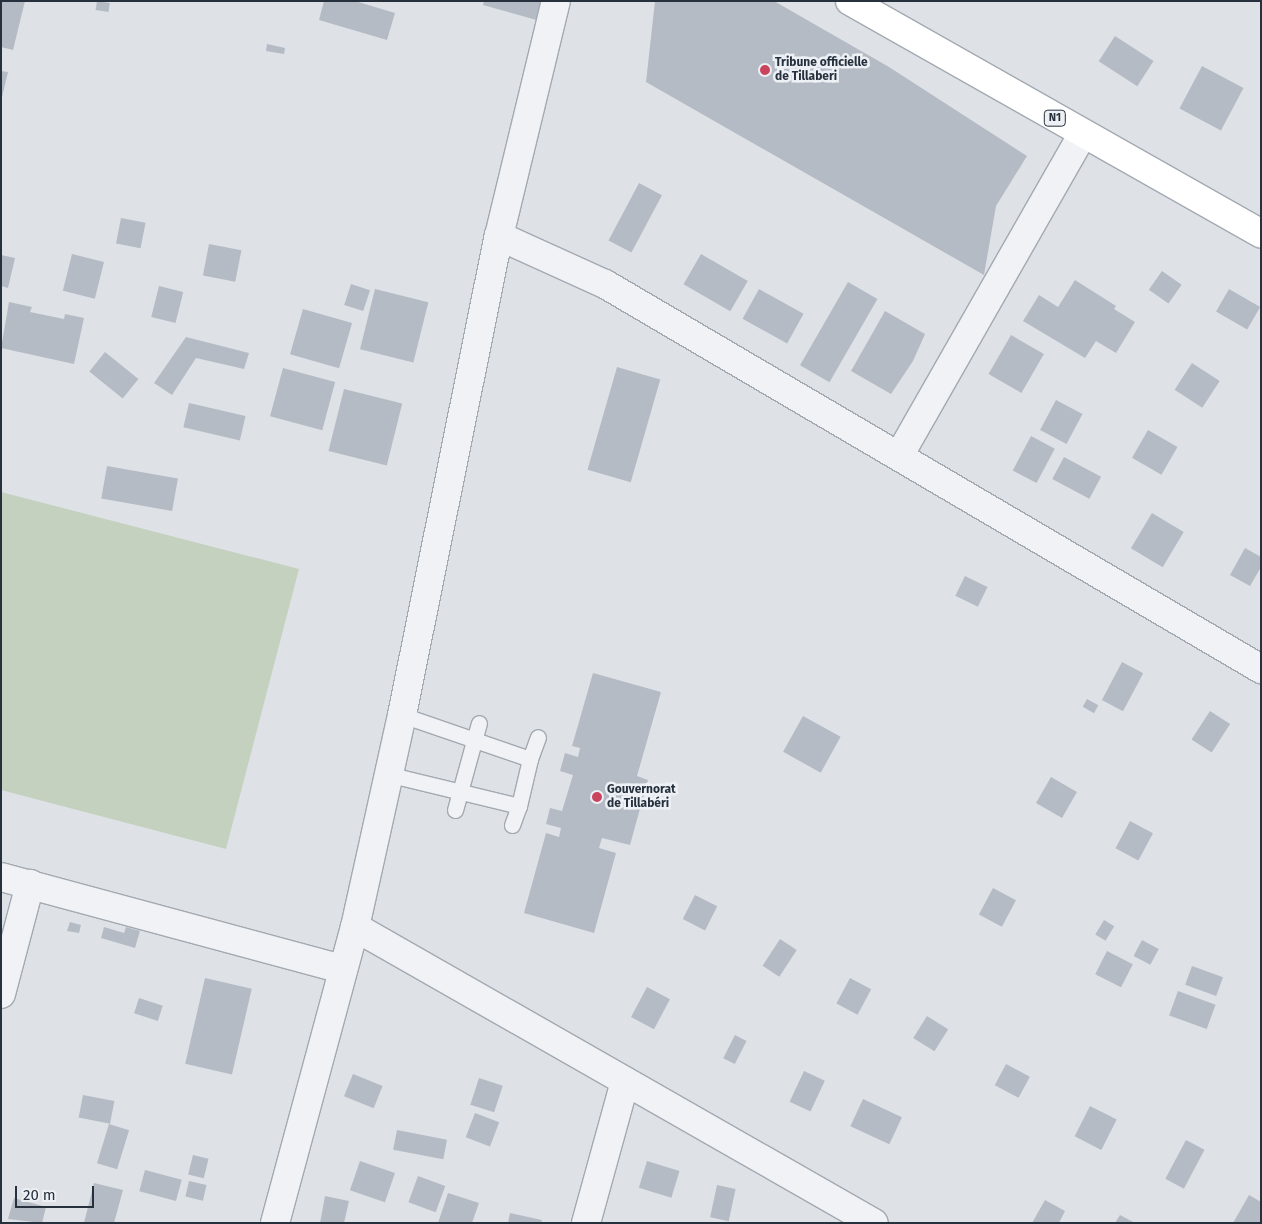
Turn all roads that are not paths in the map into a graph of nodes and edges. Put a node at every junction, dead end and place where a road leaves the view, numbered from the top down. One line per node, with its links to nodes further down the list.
1 (556, 1): 5 (street)
2 (850, 1): 3 (main road, N1)
3 (1083, 134): 4 (main road, N1); 6 (street)
4 (1261, 234)
5 (499, 236): 6 (street); 8 (street)
6 (899, 456): 7 (street)
7 (1261, 669)
8 (402, 715): 11 (lane); 13 (street)
9 (479, 723): 11 (lane)
10 (538, 738): 12 (lane)
11 (474, 740): 12 (lane); 14 (lane)
12 (530, 759): 15 (lane)
13 (387, 774): 14 (lane); 20 (street)
14 (460, 791): 15 (lane); 16 (lane)
15 (519, 806): 17 (lane)
16 (455, 810)
17 (512, 825)
18 (1, 876): 19 (street)
19 (30, 884): 21 (street); 22 (street)
20 (354, 927): 21 (street); 23 (street)
21 (343, 970): 24 (street)
22 (1, 994)
23 (625, 1081): 25 (street); 26 (street)
24 (275, 1223)
25 (586, 1223)
26 (873, 1223)

